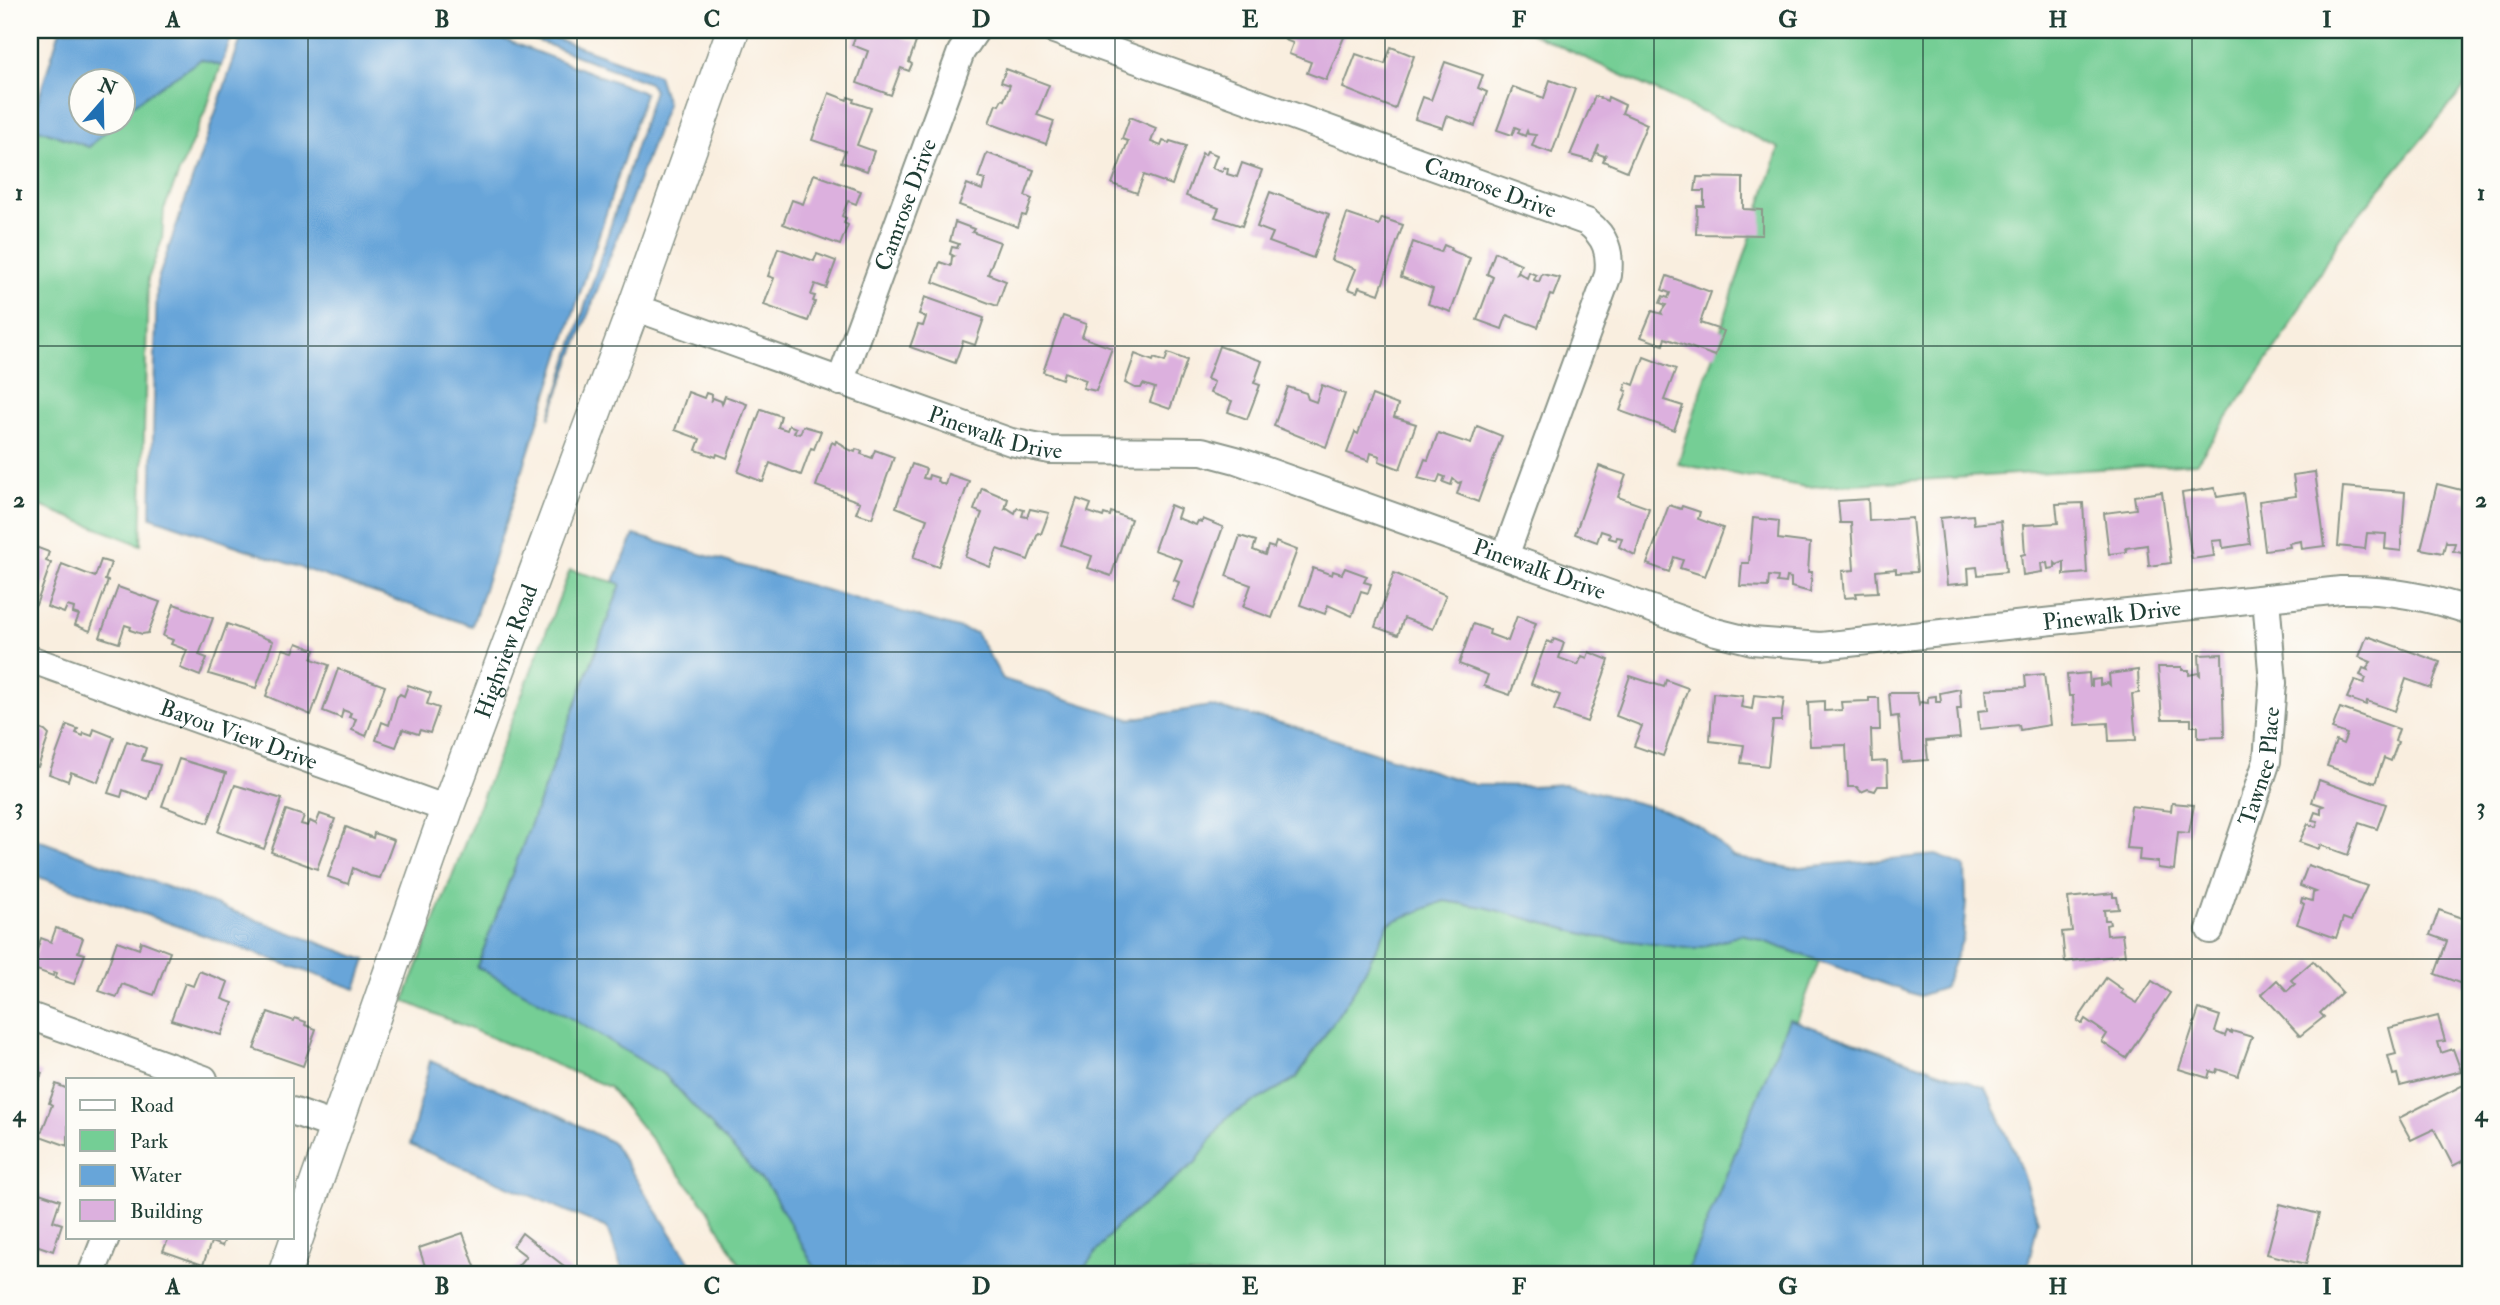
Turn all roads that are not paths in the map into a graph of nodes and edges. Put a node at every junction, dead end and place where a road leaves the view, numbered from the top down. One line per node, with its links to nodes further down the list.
1 (733, 30): 4 (street, Highview Road)
2 (976, 30): 5 (street, Camrose Drive)
3 (1054, 30): 6 (street, Camrose Drive)
4 (634, 307): 5 (street, Pinewalk Drive); 10 (street, Highview Road)
5 (841, 382): 6 (street, Pinewalk Drive)
6 (1505, 556): 7 (street, Pinewalk Drive)
7 (2266, 598): 8 (street, Pinewalk Drive); 11 (street, Tawnee Place)
8 (2470, 611)
9 (30, 659): 10 (street, Bayou View Drive)
10 (447, 809): 16 (street, Highview Road)
11 (2210, 930)
12 (30, 1016): 13 (street)
13 (165, 1073): 14 (street)
14 (198, 1078)
15 (294, 1112): 16 (street)
16 (337, 1127): 19 (street, Highview Road)
17 (106, 1238): 18 (street)
18 (90, 1275)
19 (284, 1275)

